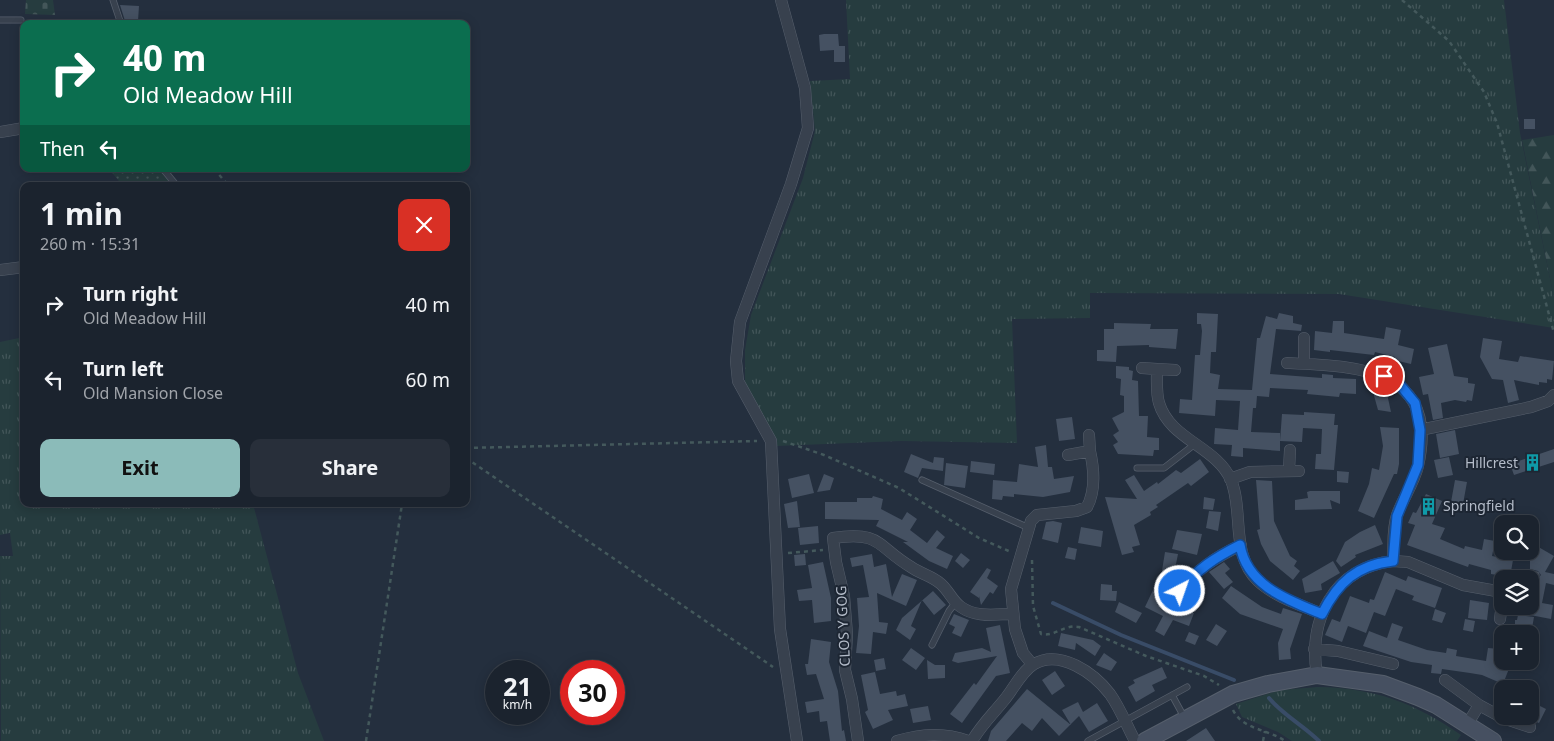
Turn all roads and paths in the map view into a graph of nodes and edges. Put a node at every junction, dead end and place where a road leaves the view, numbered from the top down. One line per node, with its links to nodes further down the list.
1 (112, 0): 6 (lane)
2 (781, 0): 25 (street)
3 (1402, 0): 15 (path)
4 (0, 20): 5 (lane)
5 (21, 20)
6 (119, 20)
7 (20, 129): 8 (street)
8 (0, 132)
9 (166, 172): 11 (lane)
10 (217, 172): 12 (path)
11 (174, 182)
12 (225, 182)
13 (20, 268): 14 (street)
14 (0, 270)
15 (1554, 333)
16 (1304, 338): 18 (street)
17 (1287, 363): 18 (street)
18 (1304, 363): 23 (street)
19 (1142, 368): 20 (street)
20 (1157, 369): 21 (street); 26 (street)
21 (1175, 370)
22 (1554, 395): 23 (street)
23 (1420, 430): 41 (street)
24 (1089, 435): 29 (street)
25 (771, 440): 27 (path); 39 (street); 40 (path)
26 (1195, 444): 32 (lane); 33 (street)
27 (470, 448)
28 (1290, 450): 33 (street)
29 (1090, 451): 30 (street); 36 (street)
30 (1068, 455)
31 (470, 461): 53 (path)
32 (1137, 468)
33 (1230, 479): 37 (street)
34 (922, 480): 36 (lane)
35 (402, 507): 65 (path)
36 (1029, 528): 40 (street)
37 (1240, 545): 43 (street); 46 (street)
38 (834, 549): 39 (path); 44 (street); 67 (street, CLOS Y GOG)
39 (777, 553): 53 (street)
40 (1019, 555): 45 (street); 58 (path)
41 (1393, 561): 42 (street); 46 (street)
42 (1494, 590)
43 (1180, 591)
44 (956, 602): 45 (street); 49 (lane)
45 (1013, 614): 51 (street)
46 (1322, 614): 50 (street)
47 (1500, 615): 48 (street)
48 (1500, 618)
49 (932, 645)
50 (1314, 648): 52 (street); 54 (street)
51 (1032, 664): 61 (street); 70 (street)
52 (1393, 664)
53 (786, 675): 66 (street)
54 (1317, 675): 58 (street); 62 (street)
55 (1445, 680): 59 (street)
56 (1187, 687): 57 (lane)
57 (1172, 695): 60 (lane); 61 (lane)
58 (1227, 697): 60 (street); 64 (path)
59 (1479, 705): 62 (street); 63 (street)
60 (1186, 718): 73 (street)
61 (1124, 721): 71 (lane); 72 (street)
62 (1467, 725): 76 (street)
63 (1530, 727)
64 (1265, 731): 74 (path); 75 (path)
65 (366, 741)
66 (797, 741)
67 (858, 741)
68 (897, 741): 69 (street)
69 (968, 741)
70 (972, 741)
71 (1088, 741)
72 (1135, 741)
73 (1145, 741)
74 (1263, 741)
75 (1285, 741)
76 (1493, 741)

